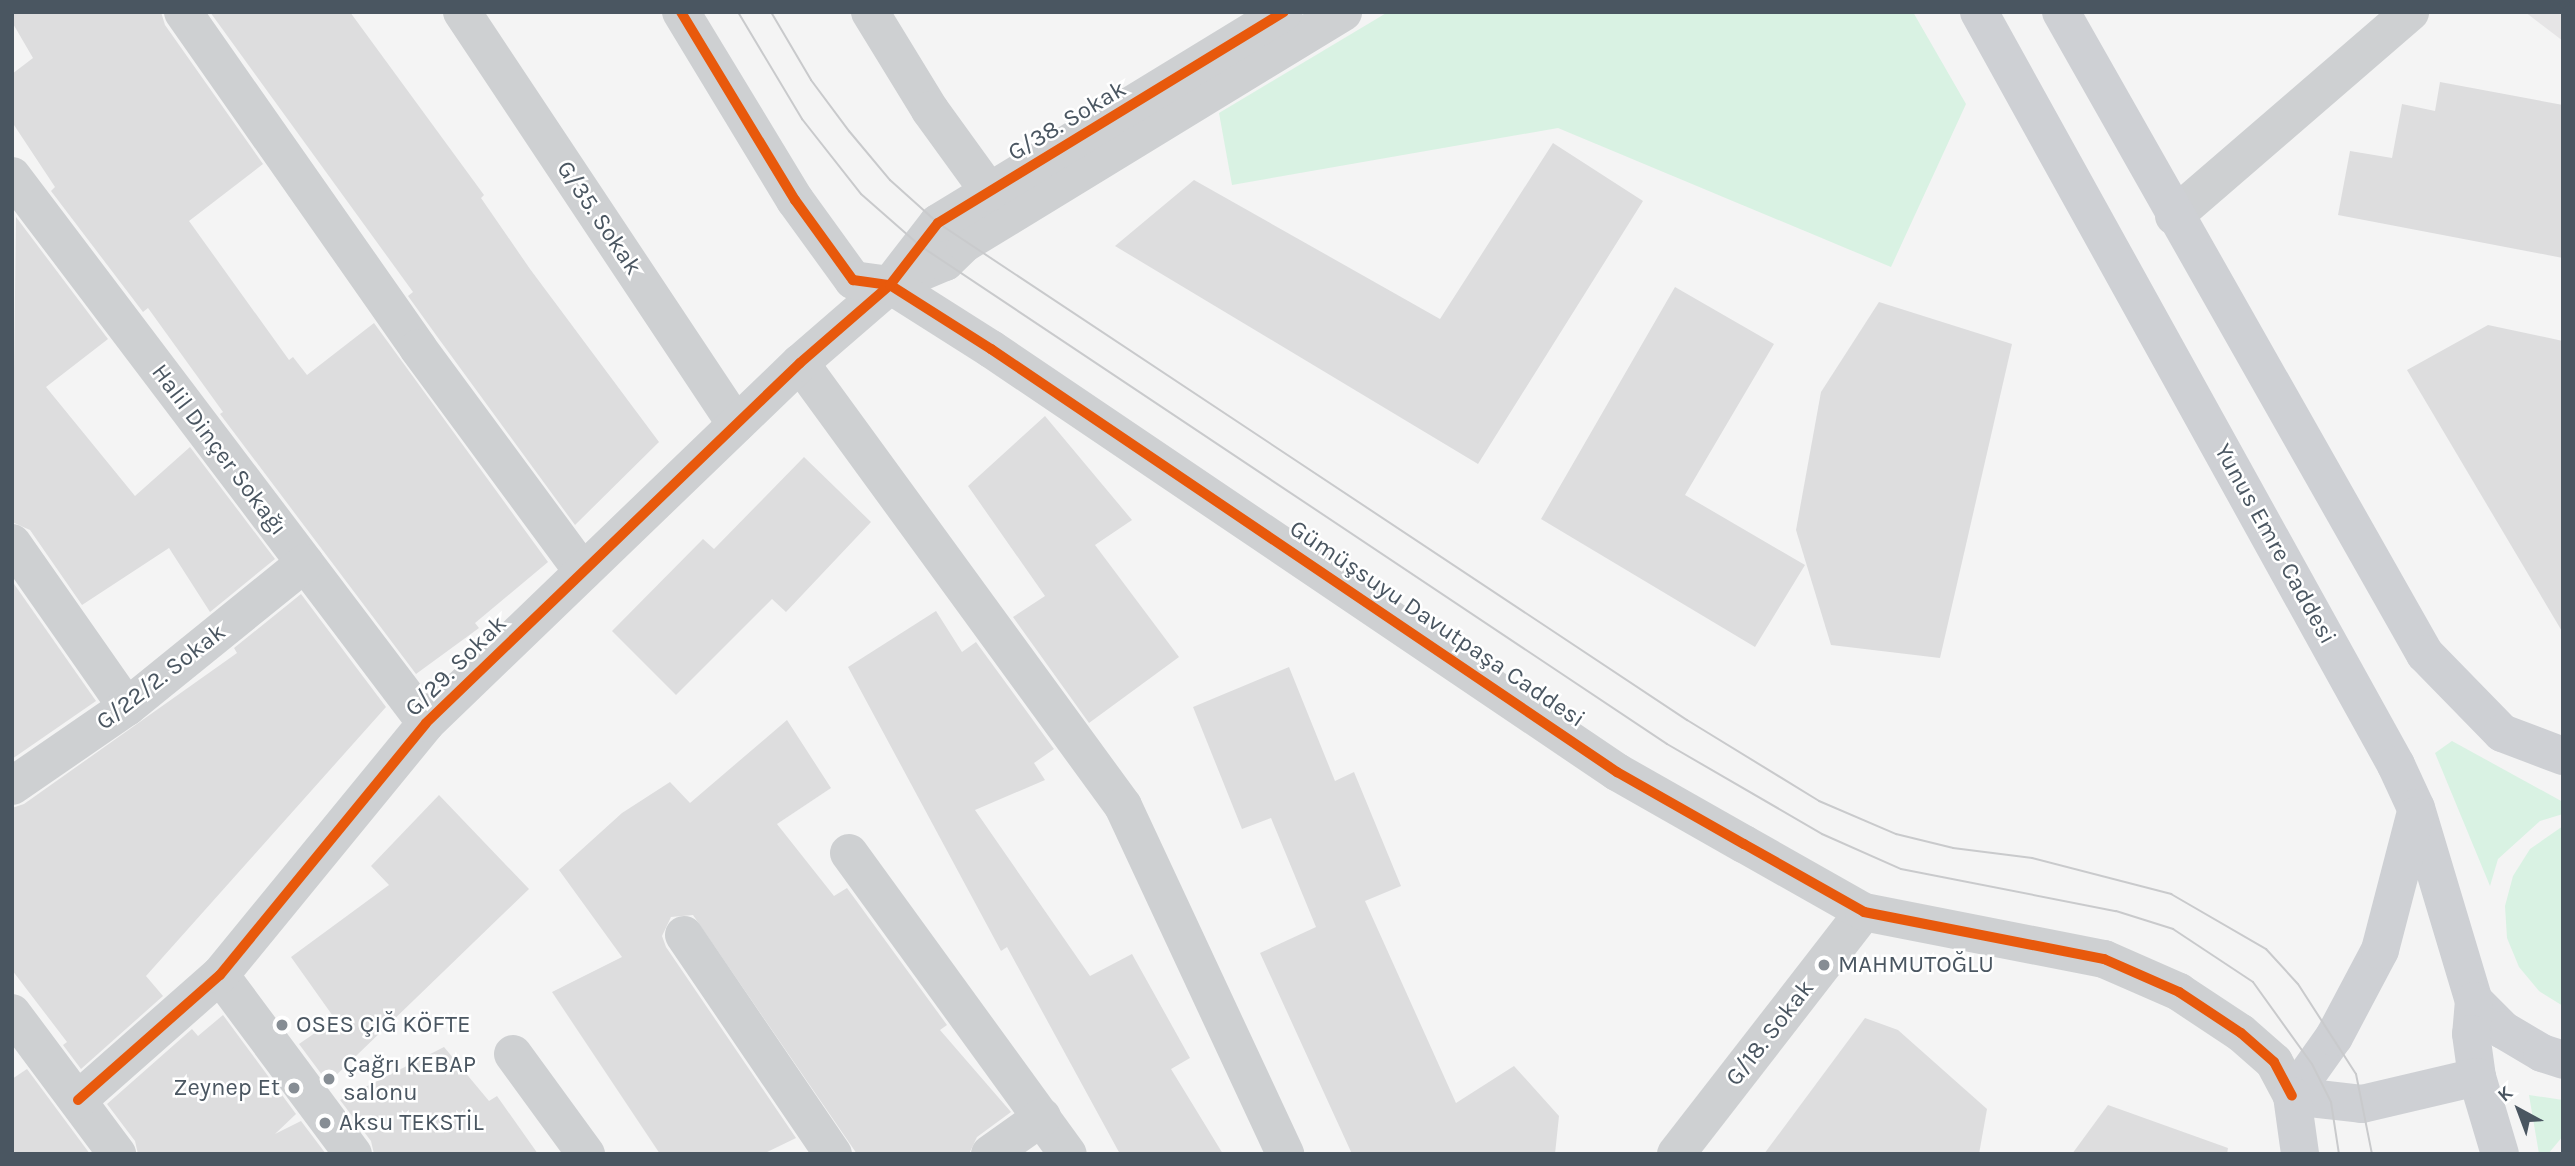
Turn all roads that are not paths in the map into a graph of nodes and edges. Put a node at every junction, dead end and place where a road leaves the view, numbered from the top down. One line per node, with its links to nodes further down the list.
1 (183, 12): 18 (street)
2 (462, 12): 15 (street, G/35. Sokak)
3 (681, 12): 13 (street, Gümüşsuyu Davutpaşa Caddesi)
4 (870, 12): 11 (street)
5 (1284, 12): 11 (street, G/38. Sokak)
6 (1343, 12): 13 (street, G/38. Sokak)
7 (1979, 12): 23 (main road, Yunus Emre Caddesi)
8 (2061, 12): 12 (main road)
9 (2410, 12): 12 (street)
10 (12, 176): 17 (street, Halil Dinçer Sokağı)
11 (990, 193): 13 (street, G/38. Sokak)
12 (2174, 216): 21 (main road)
13 (890, 285): 14 (street, G/29. Sokak); 25 (street, Gümüşsuyu Davutpaşa Caddesi)
14 (800, 363): 15 (street, G/29. Sokak); 42 (street)
15 (736, 424): 18 (street, G/29. Sokak)
16 (12, 543): 19 (street)
17 (305, 564): 19 (street, G/22/2. Sokak); 20 (street, Halil Dinçer Sokağı)
18 (583, 572): 20 (street, G/29. Sokak)
19 (127, 706): 22 (street, G/22/2. Sokak)
20 (426, 723): 27 (street, G/29. Sokak)
21 (2563, 756)
22 (12, 786)
23 (2416, 808): 28 (main road, Yunus Emre Caddesi); 33 (main road)
24 (849, 853): 35 (street)
25 (1864, 912): 33 (street, Gümüşsuyu Davutpaşa Caddesi); 43 (street, G/18. Sokak)
26 (684, 935): 39 (street)
27 (220, 975): 34 (street, G/29. Sokak); 37 (street)
28 (2474, 1001): 31 (main road, Yunus Emre Caddesi); 32 (main road)
29 (19, 1035): 34 (street)
30 (513, 1054): 38 (street)
31 (2563, 1060)
32 (2477, 1077): 33 (main road); 45 (main road)
33 (2292, 1096): 44 (main road)
34 (78, 1100): 36 (street)
35 (1042, 1117): 40 (street); 41 (street)
36 (117, 1154)
37 (353, 1154)
38 (586, 1154)
39 (833, 1154)
40 (990, 1154)
41 (1068, 1154)
42 (1285, 1154)
43 (1676, 1154)
44 (2300, 1154)
45 (2500, 1154)

